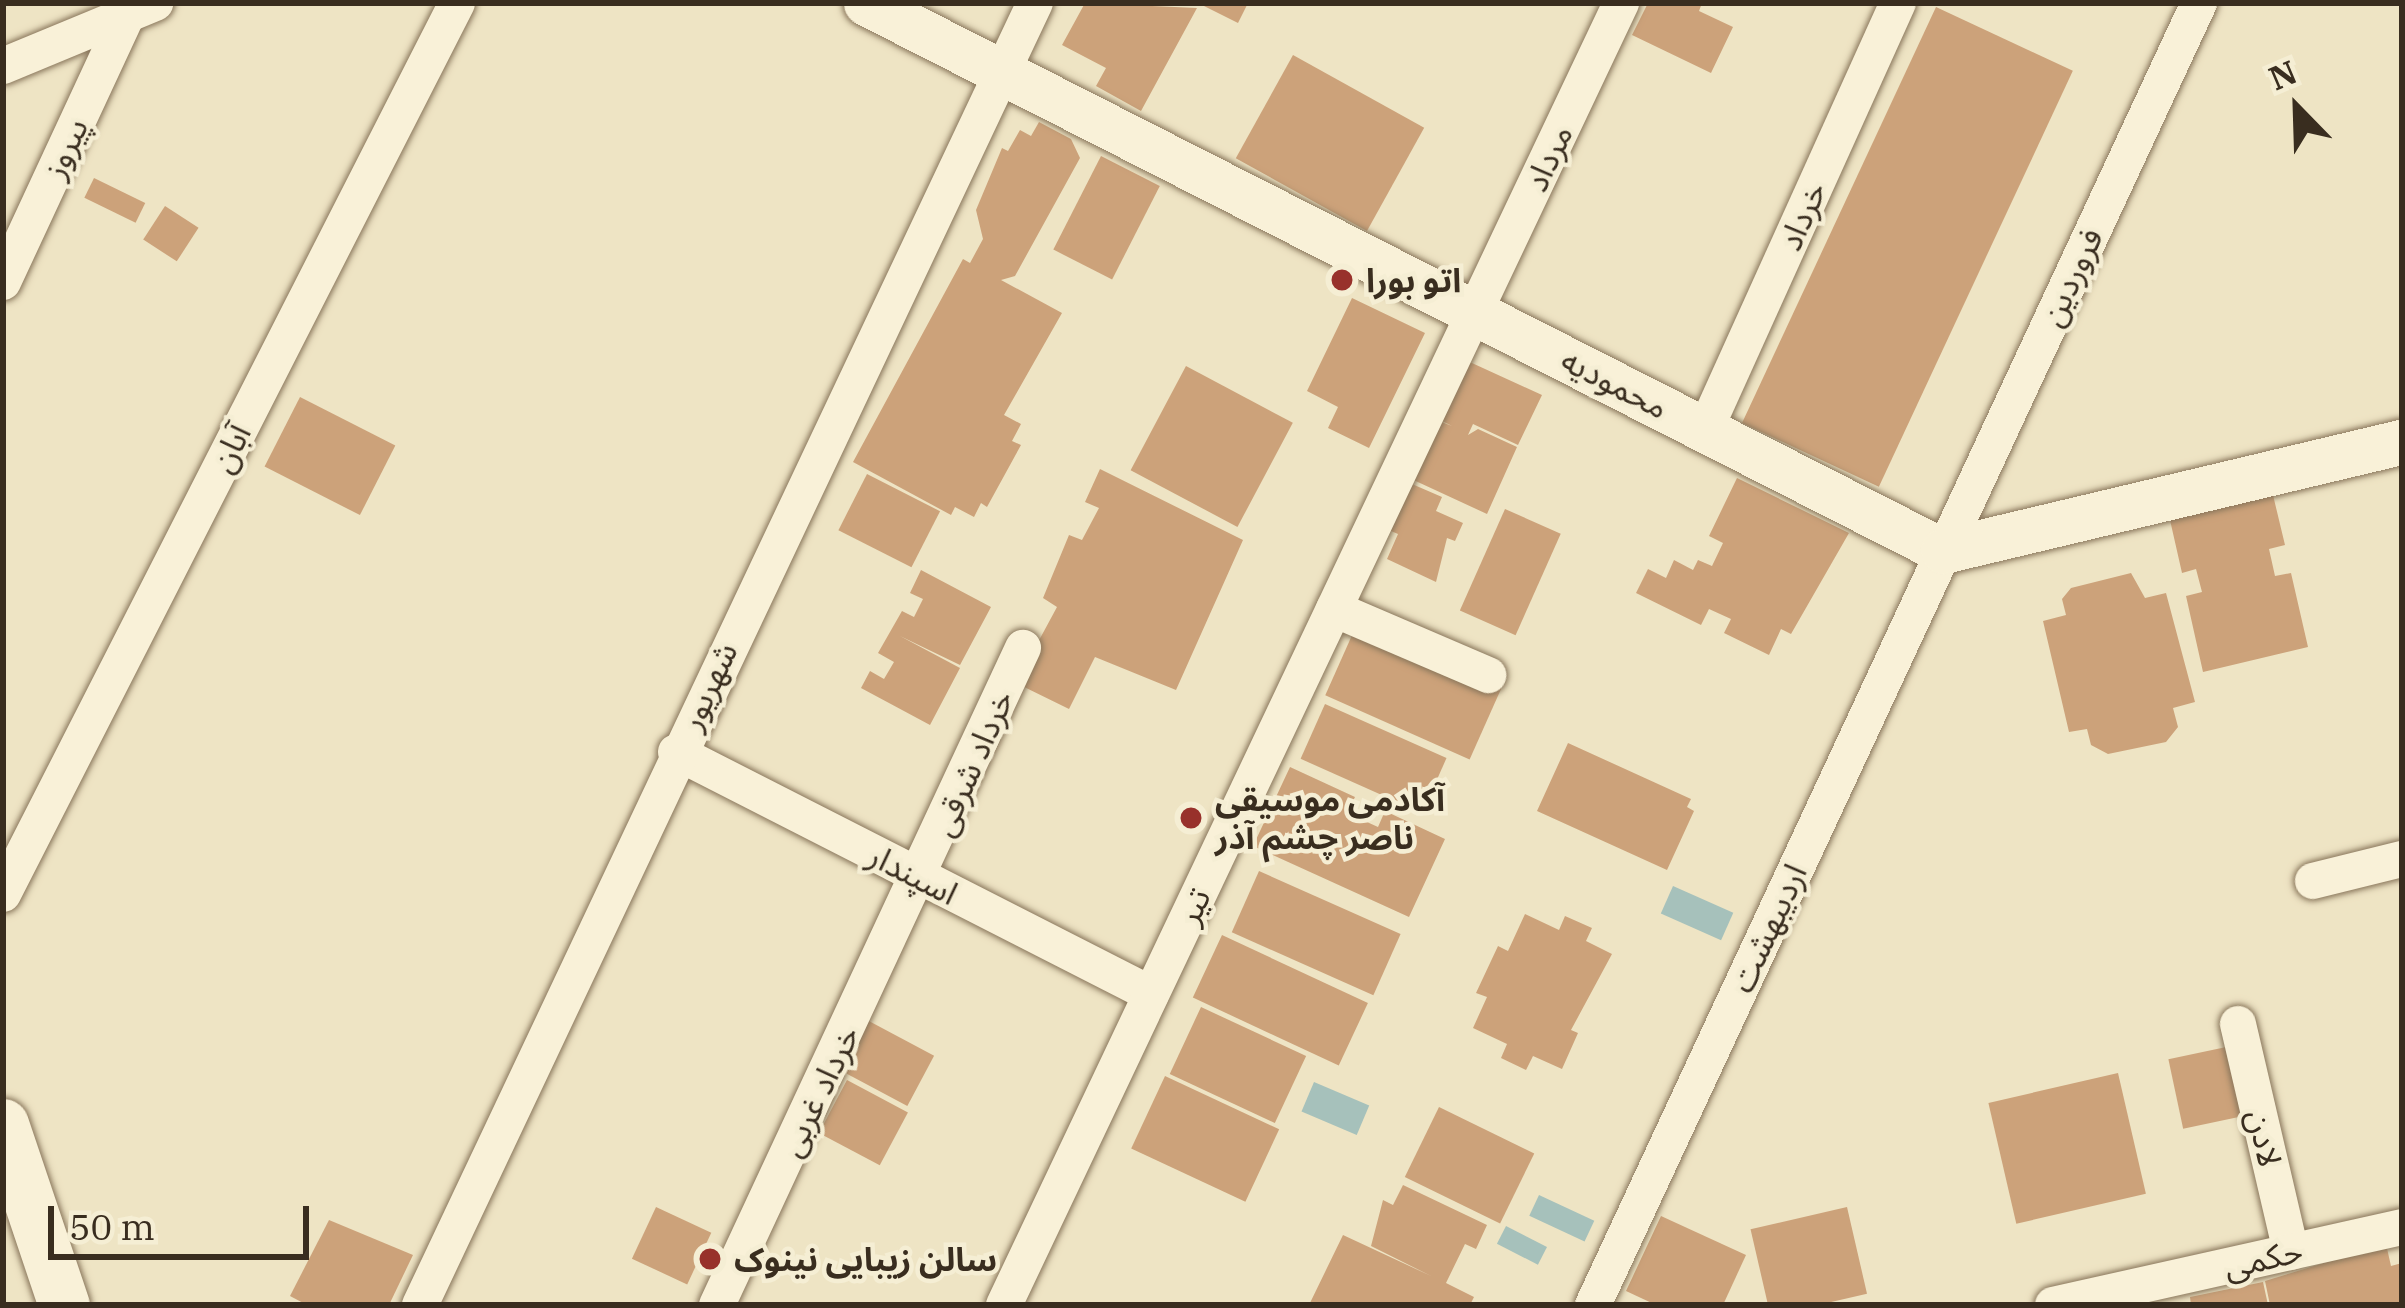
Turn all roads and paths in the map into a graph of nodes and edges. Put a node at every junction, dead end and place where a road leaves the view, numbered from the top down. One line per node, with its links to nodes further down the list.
1 (457, 3): 22 (street, آبان)
2 (866, 3): 9 (street, محمودیه)
3 (1035, 3): 9 (street, شهریور)
4 (1621, 3): 11 (street, مرداد)
5 (1898, 3): 12 (street, خرداد)
6 (2199, 3): 14 (street, فروردین)
7 (141, 9): 8 (street); 10 (street, پیروز)
8 (3, 66)
9 (1001, 70): 11 (street, محمودیه); 18 (street, شهریور)
10 (3, 282)
11 (1475, 312): 12 (street, محمودیه); 15 (street, تیر)
12 (1706, 428): 14 (street, محمودیه)
13 (2402, 442): 14 (street)
14 (1943, 551): 32 (street, اردیبهشت)
15 (1334, 609): 17 (street); 23 (street, تیر)
16 (1023, 648): 20 (street, خرداد شرقی)
17 (1488, 675)
18 (676, 752): 20 (street, اسپندار); 29 (street, شهریور)
19 (2402, 859): 21 (street)
20 (921, 878): 23 (street, اسپندار); 30 (street, خرداد غربی)
21 (2313, 881)
22 (3, 894)
23 (1151, 994): 31 (street, تیر)
24 (2238, 1024): 27 (street, لادن)
25 (3, 1124): 28 (main road)
26 (2402, 1227): 27 (street, حکمی)
27 (2291, 1252): 33 (street, حکمی)
28 (64, 1305)
29 (420, 1305)
30 (717, 1305)
31 (1004, 1305)
32 (1593, 1305)
33 (2053, 1305)

